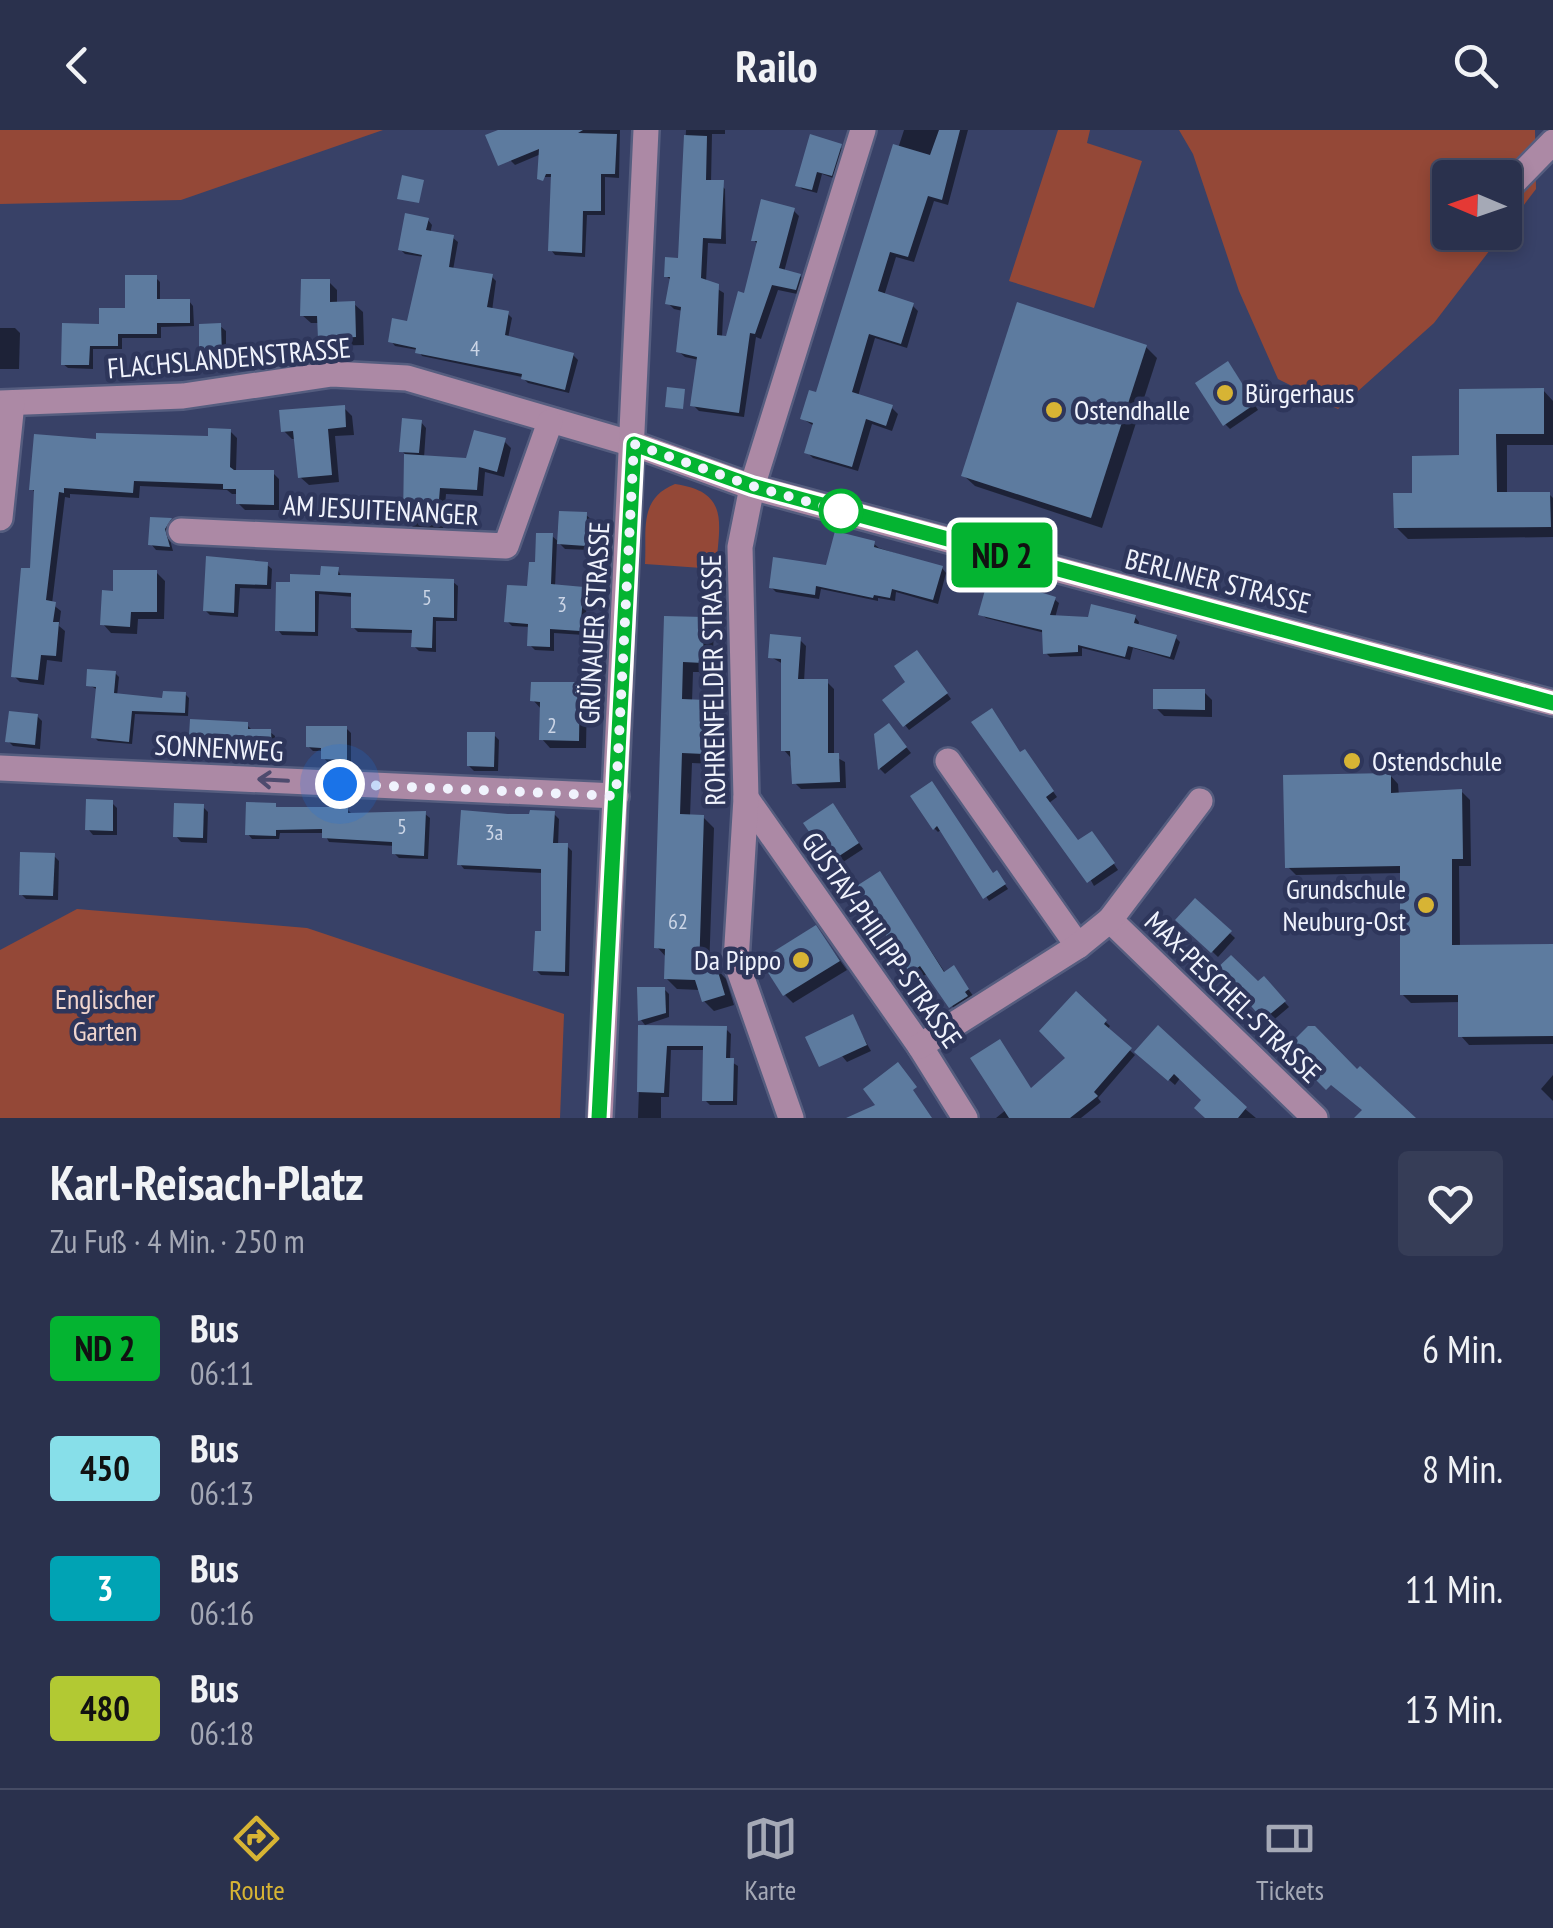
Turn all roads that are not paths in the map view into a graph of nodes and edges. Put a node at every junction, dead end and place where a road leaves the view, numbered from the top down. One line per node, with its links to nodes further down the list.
1 (646, 130): 7 (street, GRÜNAUER STRASSE)
2 (863, 130): 8 (street, ROHRENFELDER STRASSE)
3 (1553, 142): 4 (street)
4 (1522, 174)
5 (6, 403): 6 (street, FLACHSLANDENSTRASSE); 9 (street)
6 (550, 422): 7 (street, FLACHSLANDENSTRASSE); 10 (street, AM JESUITENANGER)
7 (634, 444): 8 (street, BERLINER STRASSE); 14 (street, GRÜNAUER STRASSE)
8 (752, 486): 11 (street, BERLINER STRASSE); 15 (street, ROHRENFELDER STRASSE)
9 (0, 518)
10 (181, 530)
11 (1553, 703)
12 (948, 761): 18 (street)
13 (0, 768): 14 (street, SONNENWEG, one-way to 13)
14 (616, 796): 20 (street, GRÜNAUER STRASSE)
15 (746, 798): 19 (street, GUSTAV-PHILIPP-STRASSE); 21 (street, ROHRENFELDER STRASSE)
16 (1200, 801): 17 (street, MAX-PESCHEL-STRASSE)
17 (1110, 920): 18 (street, MAX-PESCHEL-STRASSE); 23 (street, MAX-PESCHEL-STRASSE)
18 (1078, 946): 19 (street, MAX-PESCHEL-STRASSE)
19 (920, 1046): 22 (street, GUSTAV-PHILIPP-STRASSE)
20 (600, 1118)
21 (791, 1118)
22 (965, 1118)
23 (1315, 1118)

